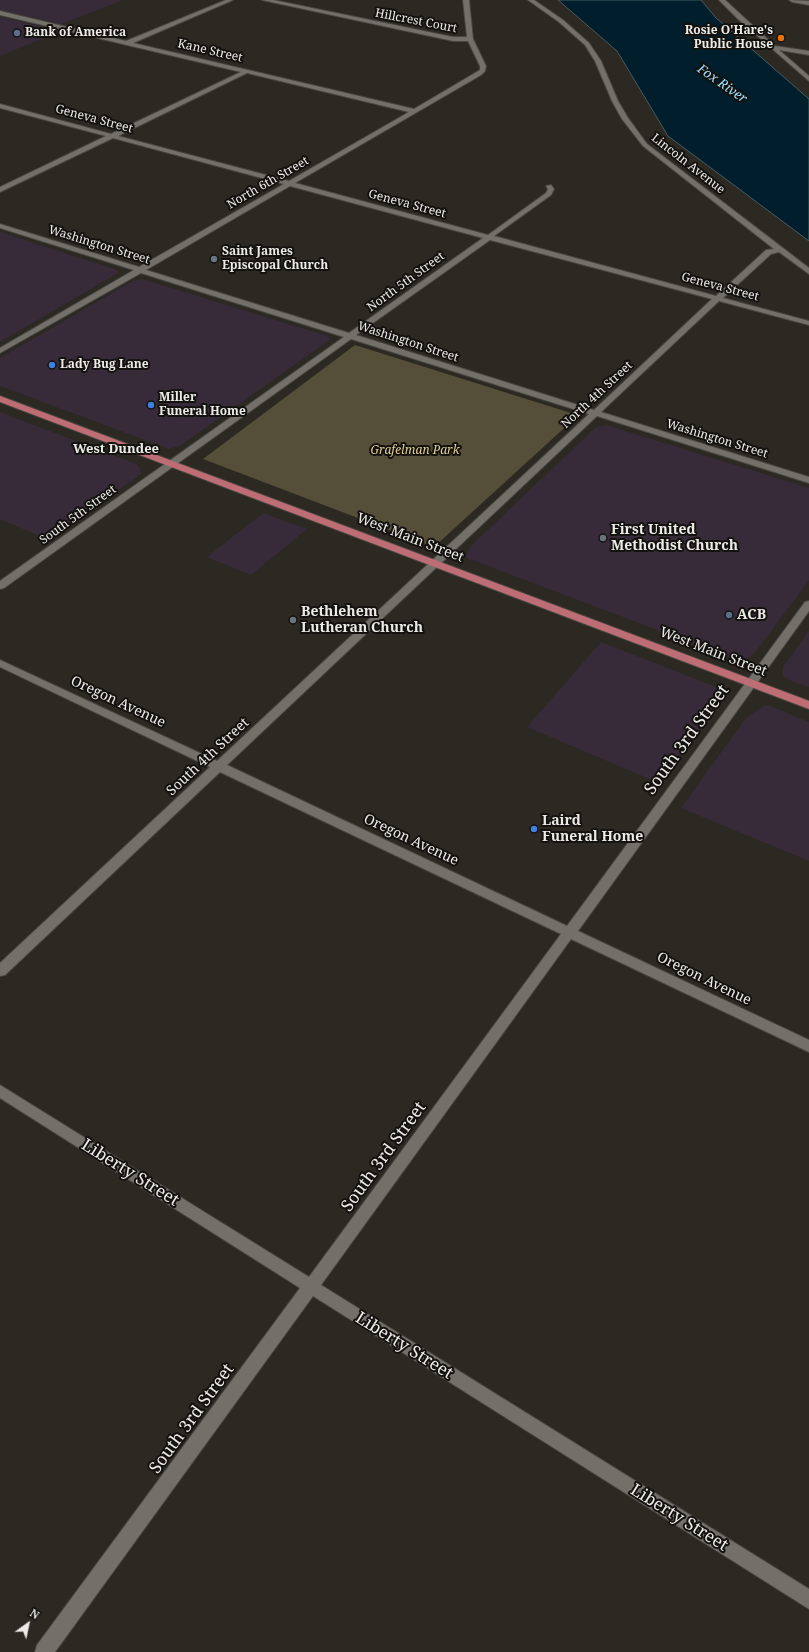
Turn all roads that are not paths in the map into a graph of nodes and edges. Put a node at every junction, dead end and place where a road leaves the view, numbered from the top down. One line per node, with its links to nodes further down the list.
1 (230, 0): 10 (street)
2 (265, 0): 9 (street, Hillcrest Court)
3 (466, 0): 9 (street, North 6th Street)
4 (531, 0): 23 (street, Lincoln Avenue)
5 (722, 0): 11 (street)
6 (792, 0): 7 (street)
7 (809, 3)
8 (0, 13): 10 (street, Kane Street)
9 (470, 39): 16 (street, North 6th Street)
10 (127, 43): 13 (street, Kane Street)
11 (772, 47): 12 (street); 14 (street)
12 (809, 53)
13 (247, 72): 16 (street, Kane Street); 17 (street)
14 (809, 80)
15 (0, 106): 17 (street, Geneva Street)
16 (414, 112): 18 (street, North 6th Street)
17 (113, 136): 18 (street, Geneva Street); 20 (street)
18 (289, 183): 22 (street, Geneva Street); 24 (street, North 6th Street)
19 (549, 186): 22 (street, North 5th Street)
20 (0, 190)
21 (0, 226): 24 (street, Washington Street)
22 (489, 237): 26 (street, Geneva Street); 28 (street, North 5th Street)
23 (778, 250): 25 (street, Lincoln Avenue); 26 (street, North 4th Street)
24 (138, 270): 28 (street, Washington Street); 29 (street, North 6th Street)
25 (809, 272)
26 (718, 298): 27 (street, Geneva Street); 31 (street, North 4th Street)
27 (809, 323)
28 (351, 336): 31 (street, Washington Street); 32 (street, North 5th Street)
29 (0, 350)
30 (0, 399): 32 (main road, West Main Street)
31 (596, 413): 33 (street, Washington Street); 34 (street, North 4th Street)
32 (171, 464): 34 (main road, West Main Street); 35 (street, South 5th Street)
33 (809, 480)
34 (436, 564): 38 (main road, West Main Street); 40 (street, South 4th Street)
35 (0, 586)
36 (809, 604): 38 (street, South 3rd Street)
37 (0, 662): 40 (street, Oregon Avenue)
38 (751, 683): 39 (main road, West Main Street); 41 (street, South 3rd Street)
39 (809, 705)
40 (220, 766): 41 (street, Oregon Avenue); 42 (street, South 4th Street)
41 (571, 932): 43 (street, Oregon Avenue); 45 (street, South 3rd Street)
42 (0, 971)
43 (809, 1046)
44 (0, 1091): 45 (street, Liberty Street)
45 (311, 1287): 46 (street, Liberty Street); 47 (street, South 3rd Street)
46 (809, 1600)
47 (44, 1652)

